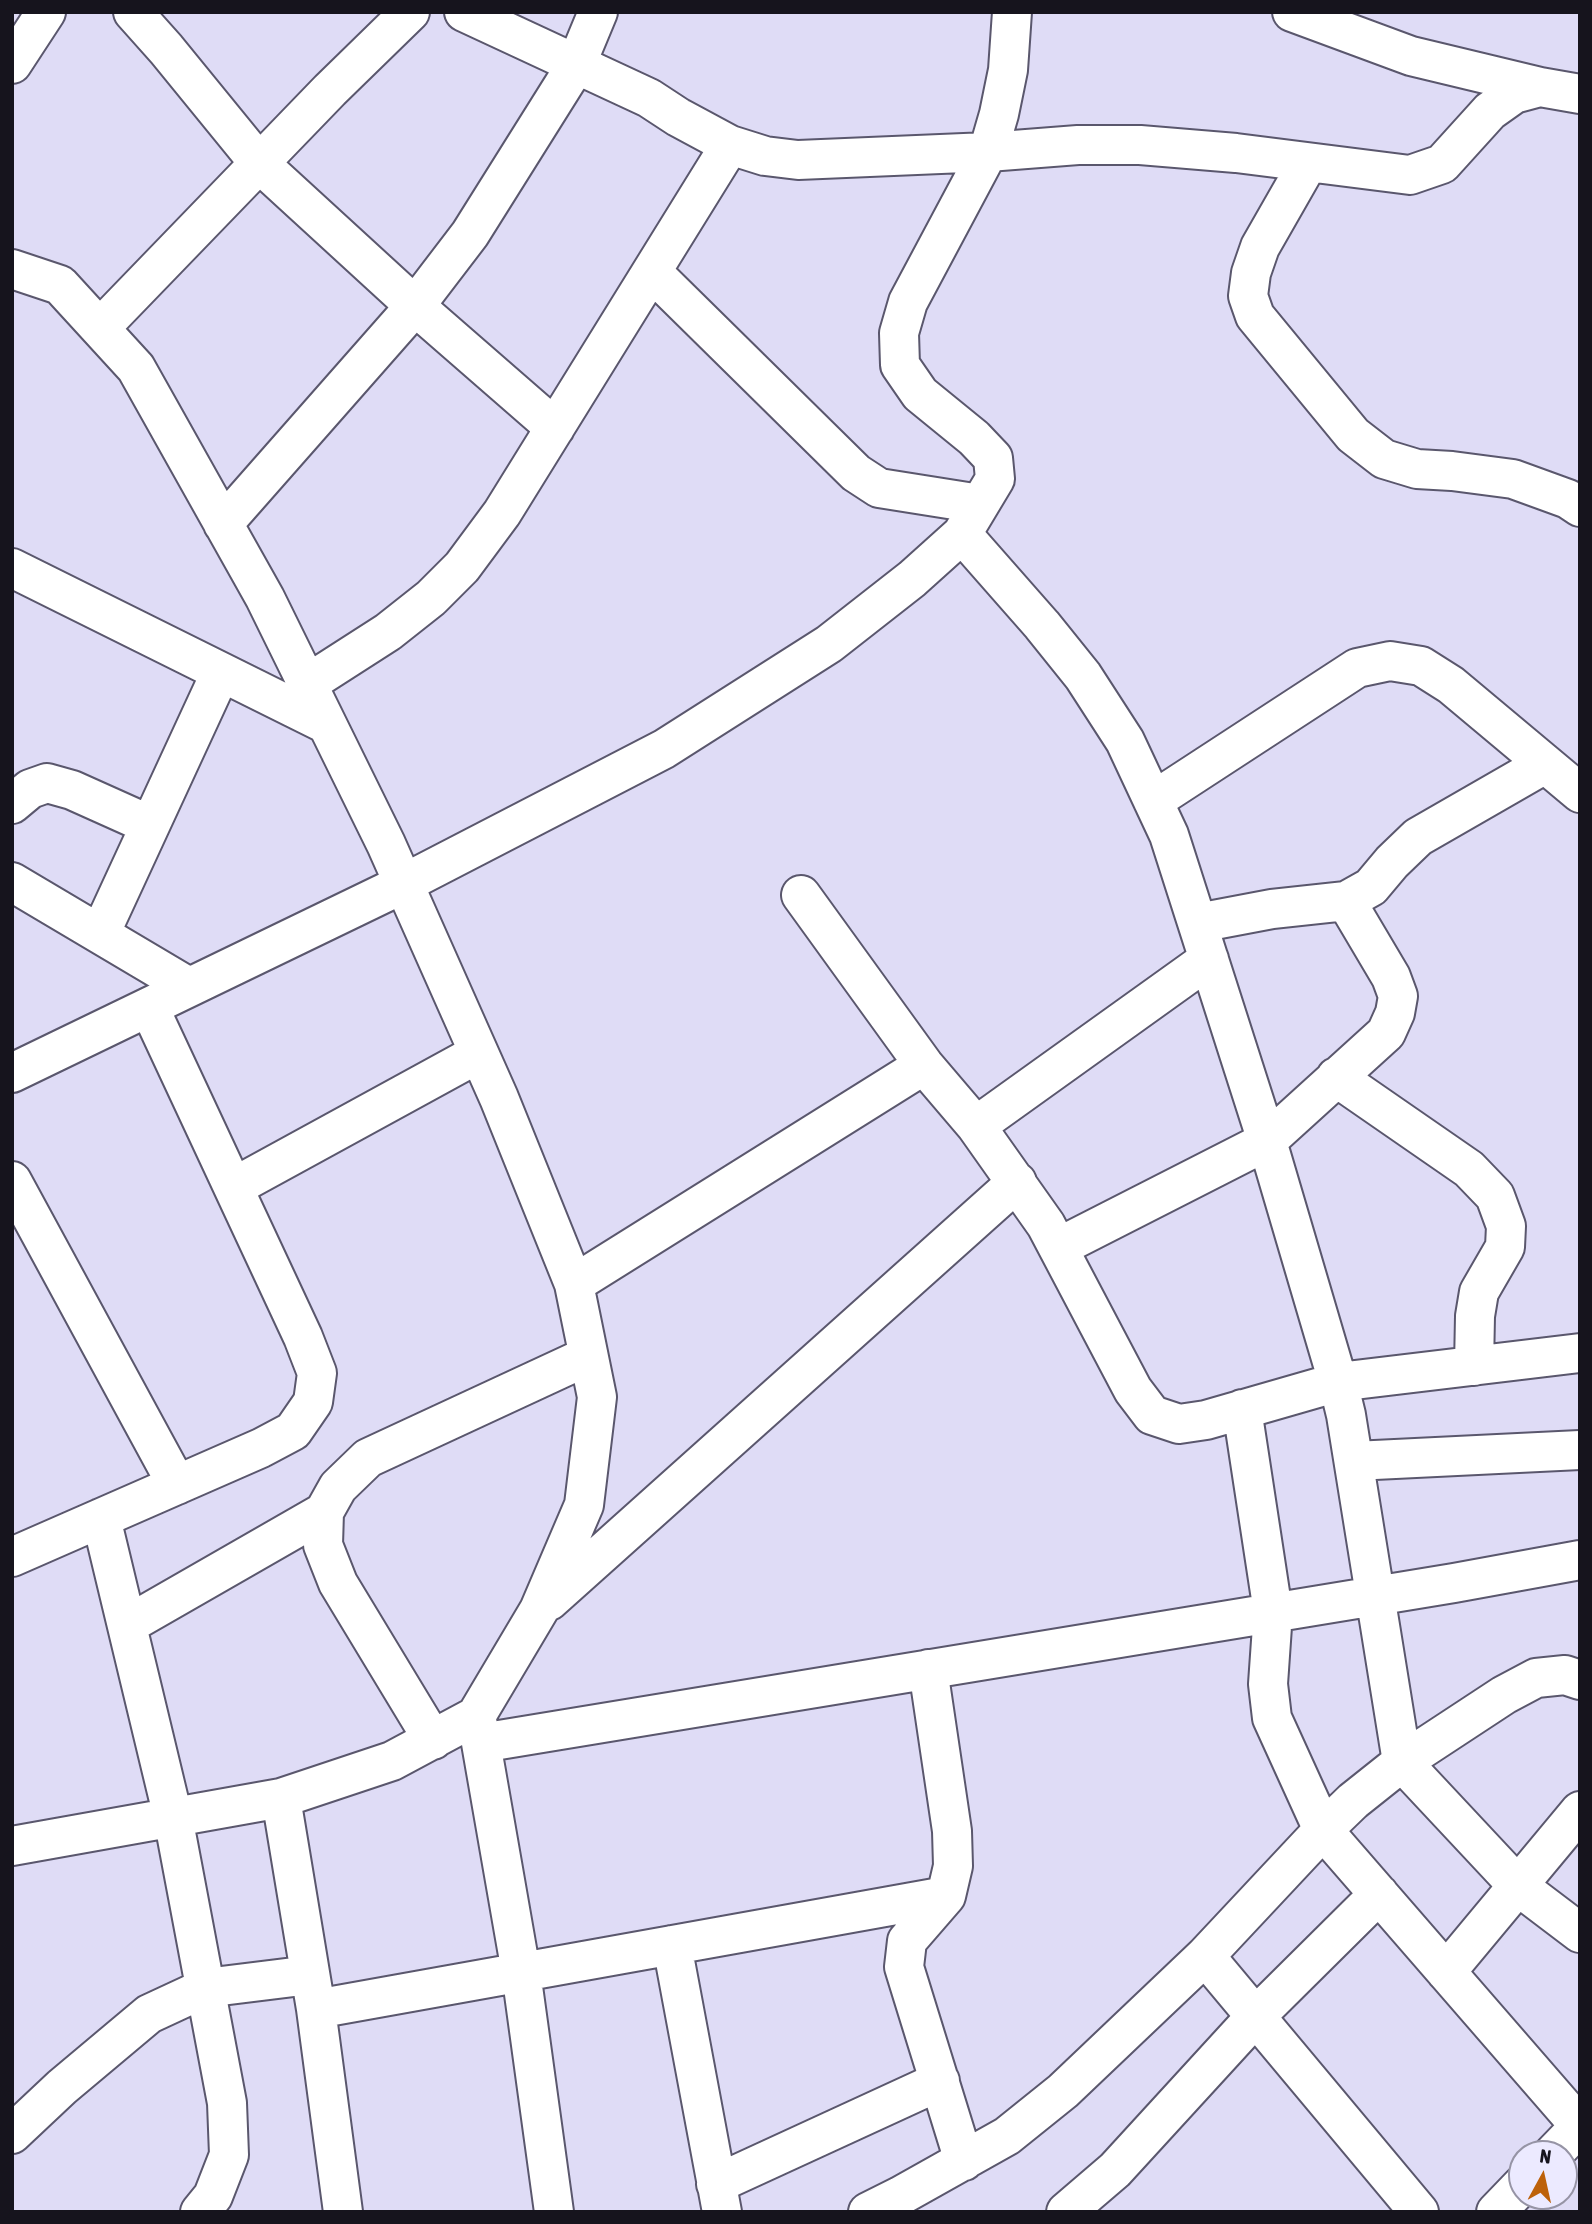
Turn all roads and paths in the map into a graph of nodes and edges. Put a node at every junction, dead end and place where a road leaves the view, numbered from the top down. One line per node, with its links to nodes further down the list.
1 (46, 12): 8 (street)
2 (133, 12): 14 (street)
3 (410, 12): 14 (street)
4 (464, 12): 9 (street)
5 (598, 12): 9 (street)
6 (1012, 12): 13 (street)
7 (1292, 12): 10 (street)
8 (12, 64)
9 (576, 65): 12 (street); 18 (street)
10 (1540, 87): 11 (street); 15 (street)
11 (1580, 94)
12 (730, 145): 13 (street); 17 (street)
13 (988, 152): 15 (street); 22 (street)
14 (259, 163): 18 (street); 19 (street)
15 (1308, 163): 21 (street)
16 (12, 270): 19 (street)
17 (652, 272): 20 (street); 22 (street)
18 (415, 306): 20 (street); 23 (street)
19 (100, 328): 23 (street)
20 (555, 428): 26 (street)
21 (1580, 507)
22 (971, 519): 30 (street); 34 (street)
23 (223, 524): 26 (street)
24 (12, 568): 25 (street)
25 (221, 671): 27 (street); 32 (street)
26 (307, 684): 27 (street)
27 (326, 724): 34 (street)
28 (1545, 764): 29 (street); 30 (street); 36 (street)
29 (1580, 793)
30 (1153, 801): 37 (street)
31 (12, 804): 32 (street)
32 (150, 825): 38 (street)
33 (12, 882): 38 (street)
34 (403, 884): 40 (street); 42 (street)
35 (801, 895): 43 (street)
36 (1346, 901): 37 (street); 45 (street)
37 (1198, 923): 39 (street)
38 (100, 934): 40 (street)
39 (1209, 959): 46 (street); 47 (street)
40 (189, 987): 41 (street)
41 (149, 1007): 44 (street); 50 (street)
42 (479, 1053): 50 (street); 52 (street)
43 (924, 1065): 46 (street); 52 (street)
44 (12, 1073)
45 (1336, 1077): 47 (street); 55 (street)
46 (976, 1126): 49 (street)
47 (1267, 1141): 51 (street); 56 (street)
48 (12, 1181): 60 (street)
49 (1017, 1182): 51 (street); 66 (street)
50 (234, 1187): 60 (street)
51 (1059, 1247): 57 (street)
52 (574, 1284): 54 (street)
53 (1580, 1353): 55 (street)
54 (588, 1356): 61 (street); 66 (street)
55 (1474, 1366): 56 (street)
56 (1338, 1382): 57 (street); 59 (street)
57 (1242, 1409): 67 (street)
58 (1580, 1450): 59 (street)
59 (1354, 1461): 65 (street)
60 (177, 1485): 62 (street)
61 (324, 1512): 68 (street); 72 (street)
62 (101, 1518): 63 (street); 68 (street)
63 (12, 1557)
64 (1580, 1560): 65 (street)
65 (1376, 1595): 67 (street); 73 (street)
66 (539, 1610): 71 (street)
67 (1273, 1612): 69 (street); 77 (street)
68 (127, 1625): 76 (street)
69 (928, 1669): 71 (street); 81 (street)
70 (1580, 1680): 73 (street)
71 (479, 1730): 72 (street); 85 (street)
72 (433, 1740): 74 (street)
73 (1402, 1762): 77 (street); 79 (street)
74 (281, 1798): 76 (street); 88 (street)
75 (1580, 1811): 79 (street)
76 (173, 1817): 78 (street); 87 (street)
77 (1323, 1830): 80 (street); 84 (street)
78 (12, 1846)
79 (1518, 1886): 82 (street); 86 (street)
80 (1379, 1894): 86 (street); 89 (street)
81 (946, 1896): 83 (street); 90 (street)
82 (1580, 1933)
83 (672, 1945): 85 (street); 95 (street)
84 (1205, 1956): 89 (street); 94 (street)
85 (521, 1972): 88 (street); 98 (street)
86 (1446, 1972): 91 (street)
87 (205, 1988): 88 (street); 92 (street); 96 (street)
88 (313, 1992): 97 (street)
89 (1256, 2016): 100 (street); 101 (street)
90 (940, 2081): 94 (street); 95 (street)
91 (1580, 2126): 93 (street)
92 (12, 2134)
93 (1566, 2140)
94 (964, 2161): 99 (street)
95 (719, 2198)
96 (200, 2212)
97 (343, 2212)
98 (554, 2212)
99 (868, 2212)
100 (1066, 2212)
101 (1419, 2212)

